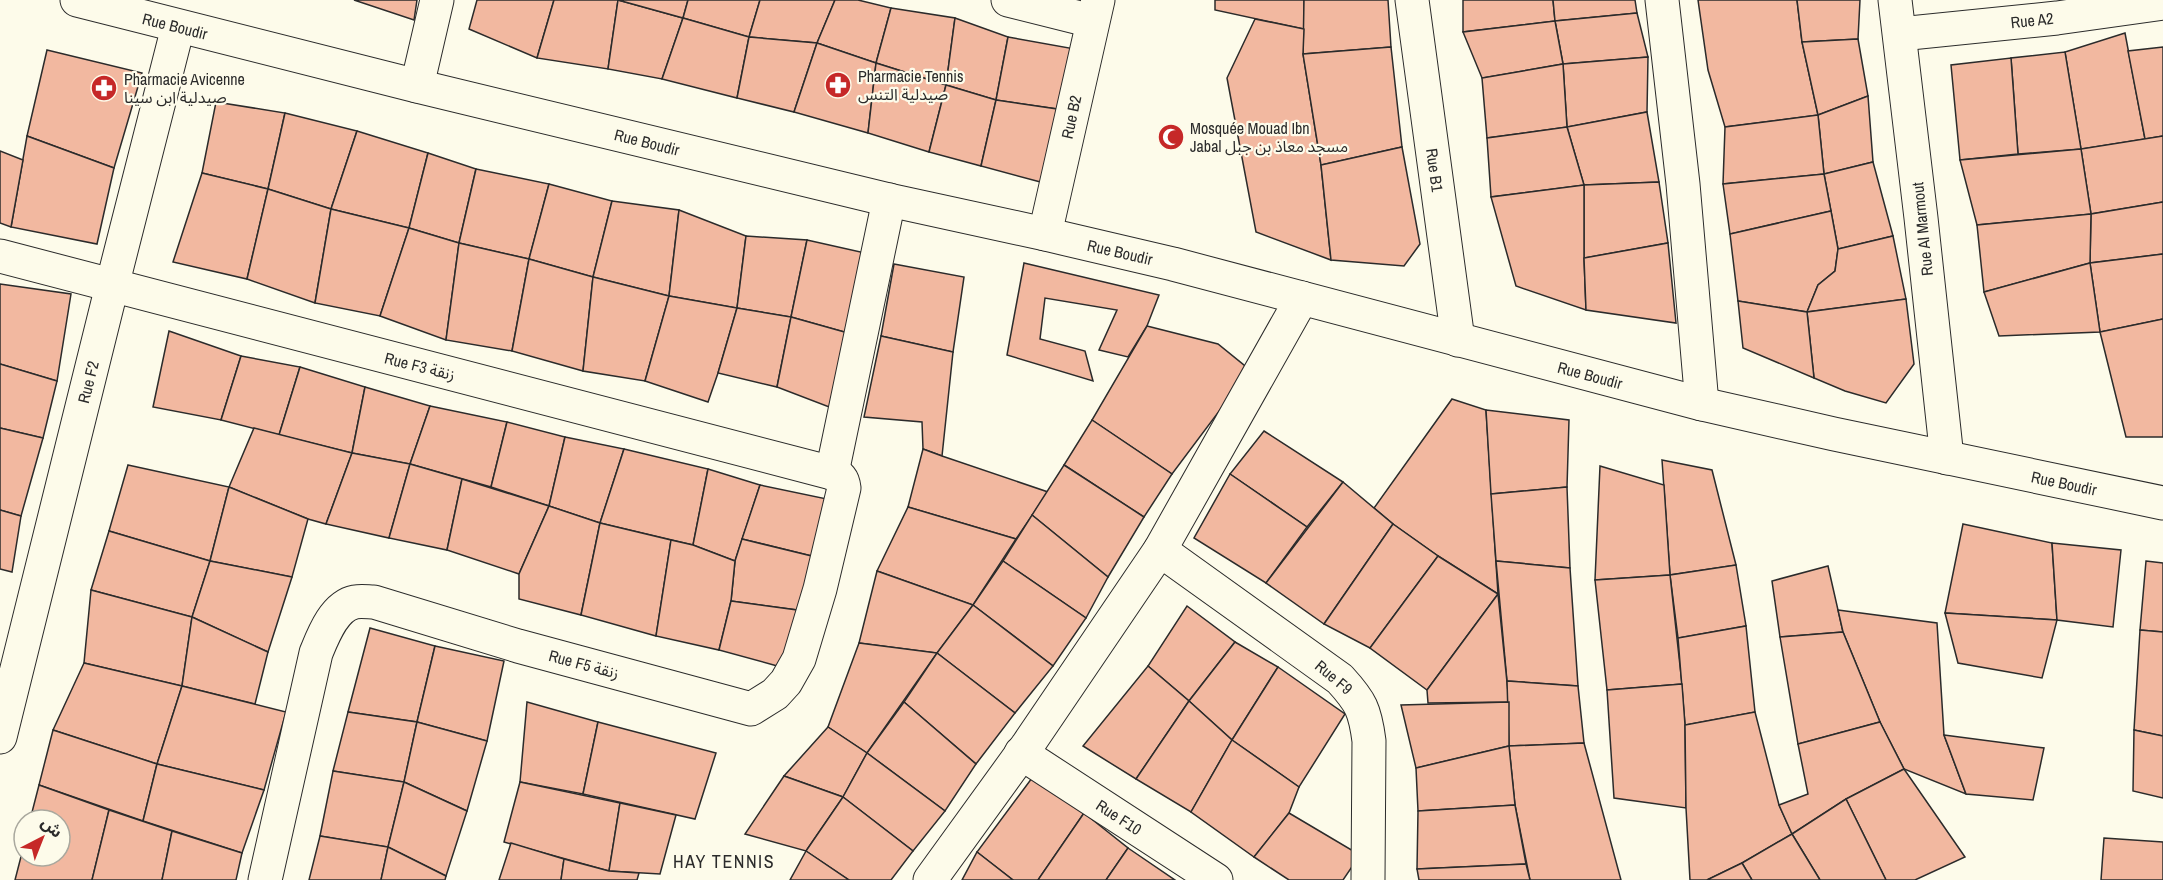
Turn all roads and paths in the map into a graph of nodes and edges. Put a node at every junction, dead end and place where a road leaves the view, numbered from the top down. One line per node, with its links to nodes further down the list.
1 (77, 0): 9 (street, Rue Boudir)
2 (437, 0): 11 (street)
3 (1008, 0): 8 (street)
4 (1412, 0): 17 (street, Rue B1)
5 (1662, 0): 18 (street)
6 (1895, 0): 10 (street, Rue Al Marmout)
7 (2163, 3): 10 (street, Rue A2)
8 (1095, 10): 13 (street, Rue B2)
9 (178, 27): 11 (street, Rue Boudir); 15 (street, Rue F2)
10 (1900, 34): 19 (street, Rue Al Marmout)
11 (417, 86): 12 (street, Rue Boudir)
12 (889, 201): 13 (street, Rue Boudir); 20 (street)
13 (1045, 234): 16 (street, Rue Boudir)
14 (0, 256): 15 (street, Rue F3 زنقة)
15 (112, 286): 20 (street, Rue F3 زنقة); 23 (street, Rue F2)
16 (1302, 298): 17 (street, Rue Boudir); 22 (street)
17 (1458, 340): 18 (street, Rue Boudir)
18 (1702, 404): 19 (street, Rue Boudir)
19 (1947, 458): 21 (street, Rue Boudir)
20 (835, 474): 25 (street, Rue F5 زنقة)
21 (2163, 503)
22 (1160, 550): 24 (street); 28 (street, Rue F9)
23 (0, 737)
24 (1021, 753): 26 (street); 27 (street, Rue F10)
25 (265, 880)
26 (930, 880)
27 (1216, 880)
28 (1368, 880)

